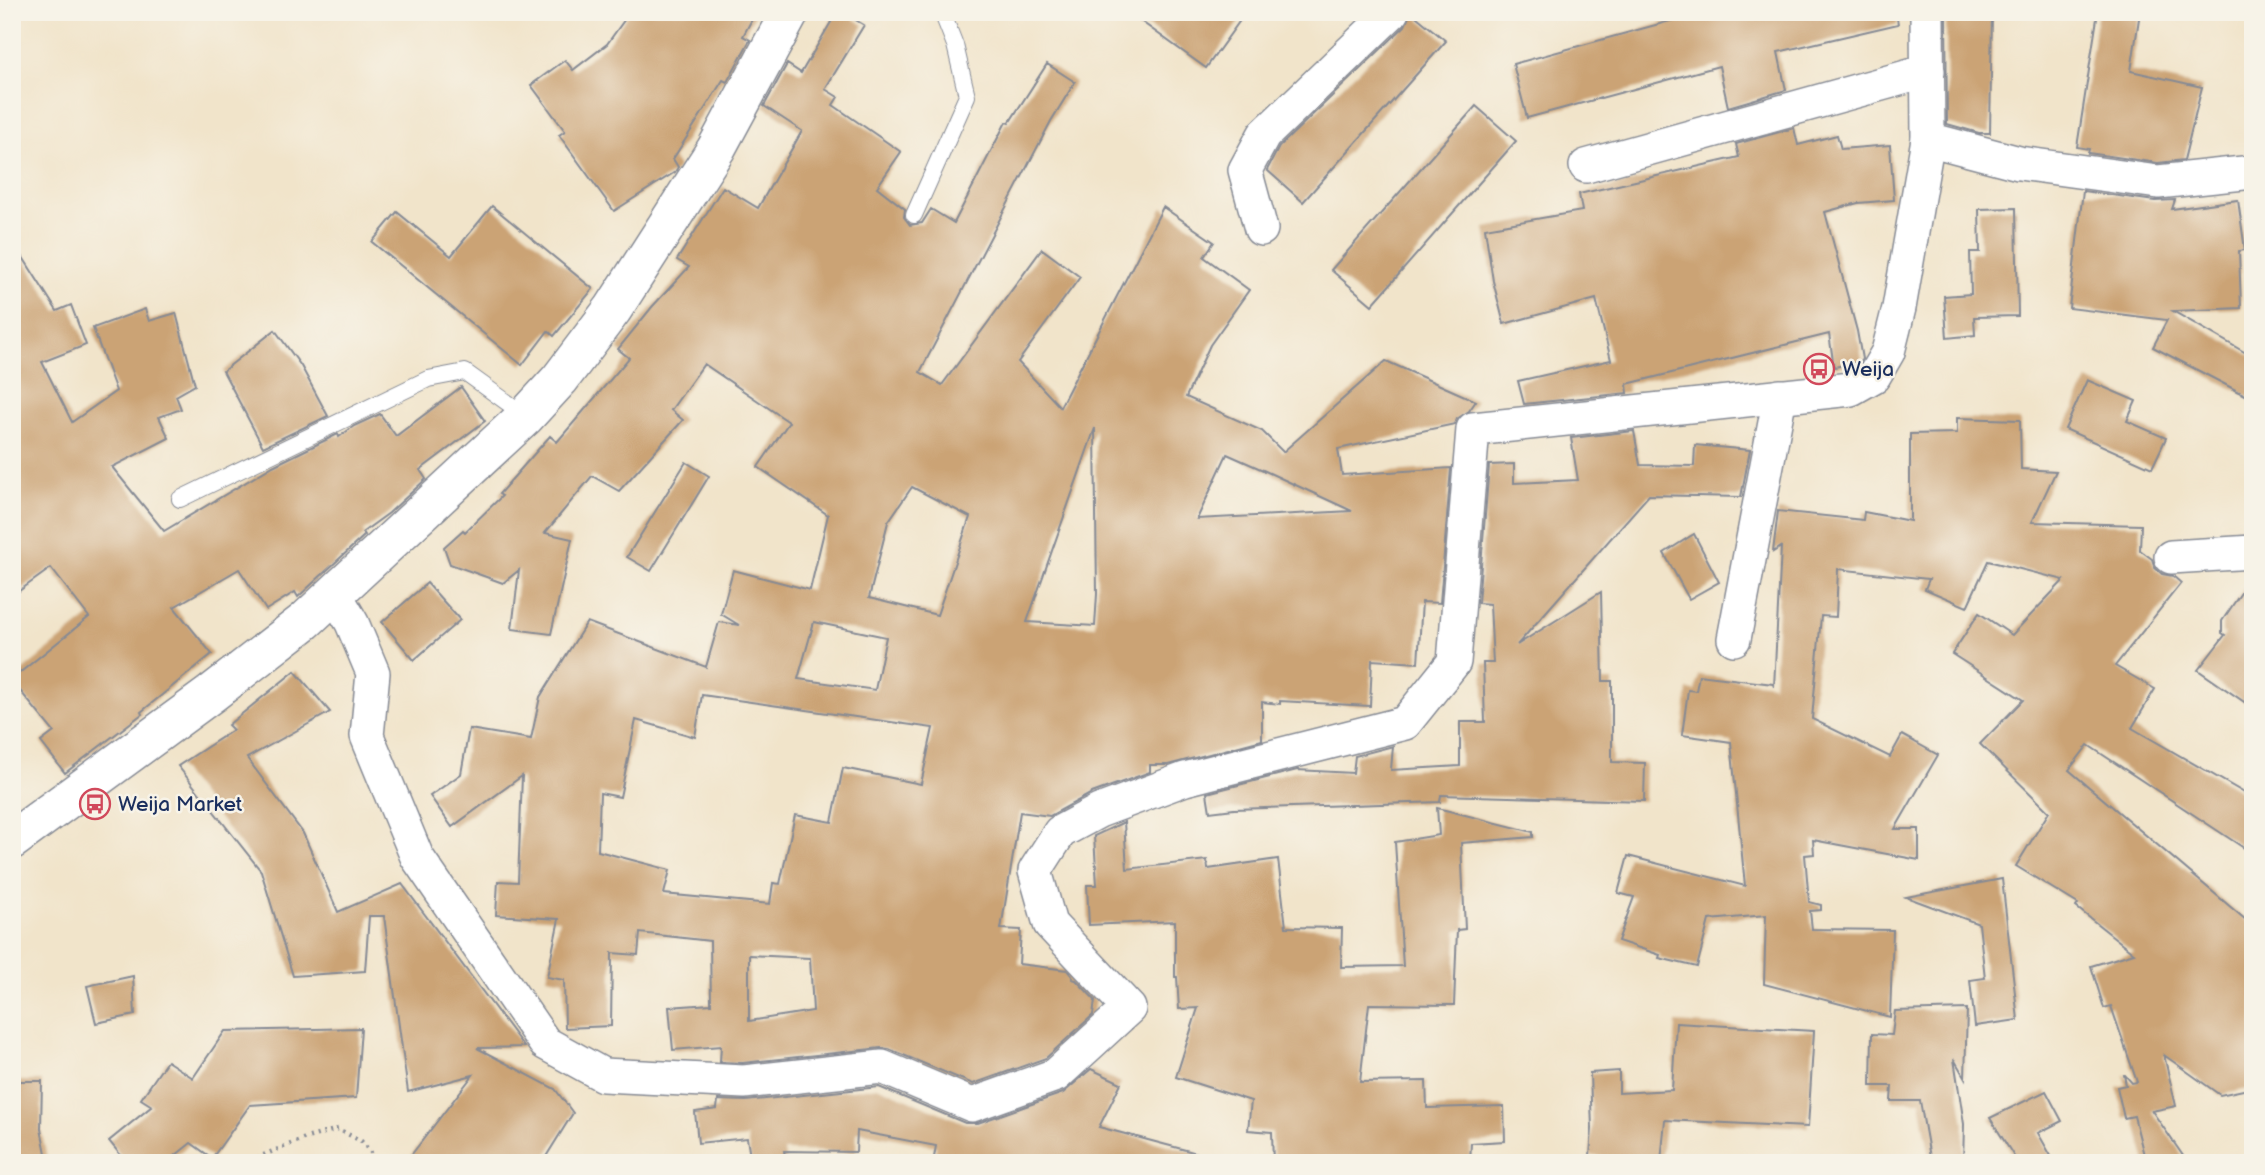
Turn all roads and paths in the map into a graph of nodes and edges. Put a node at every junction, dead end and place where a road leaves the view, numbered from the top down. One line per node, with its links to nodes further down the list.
1 (789, 12): 12 (street)
2 (942, 12): 9 (lane)
3 (1392, 12): 10 (street)
4 (1927, 12): 5 (street)
5 (1928, 71): 6 (street); 7 (street)
6 (1928, 139): 8 (street); 11 (street)
7 (1586, 166)
8 (2253, 172)
9 (914, 215)
10 (1261, 229)
11 (1780, 396): 16 (street); 17 (street)
12 (526, 416): 13 (lane); 16 (street)
13 (180, 499)
14 (2253, 552): 15 (street)
15 (2171, 557)
16 (335, 594): 18 (street)
17 (1734, 639)
18 (12, 841)
19 (244, 1163): 20 (path)
20 (380, 1163)

